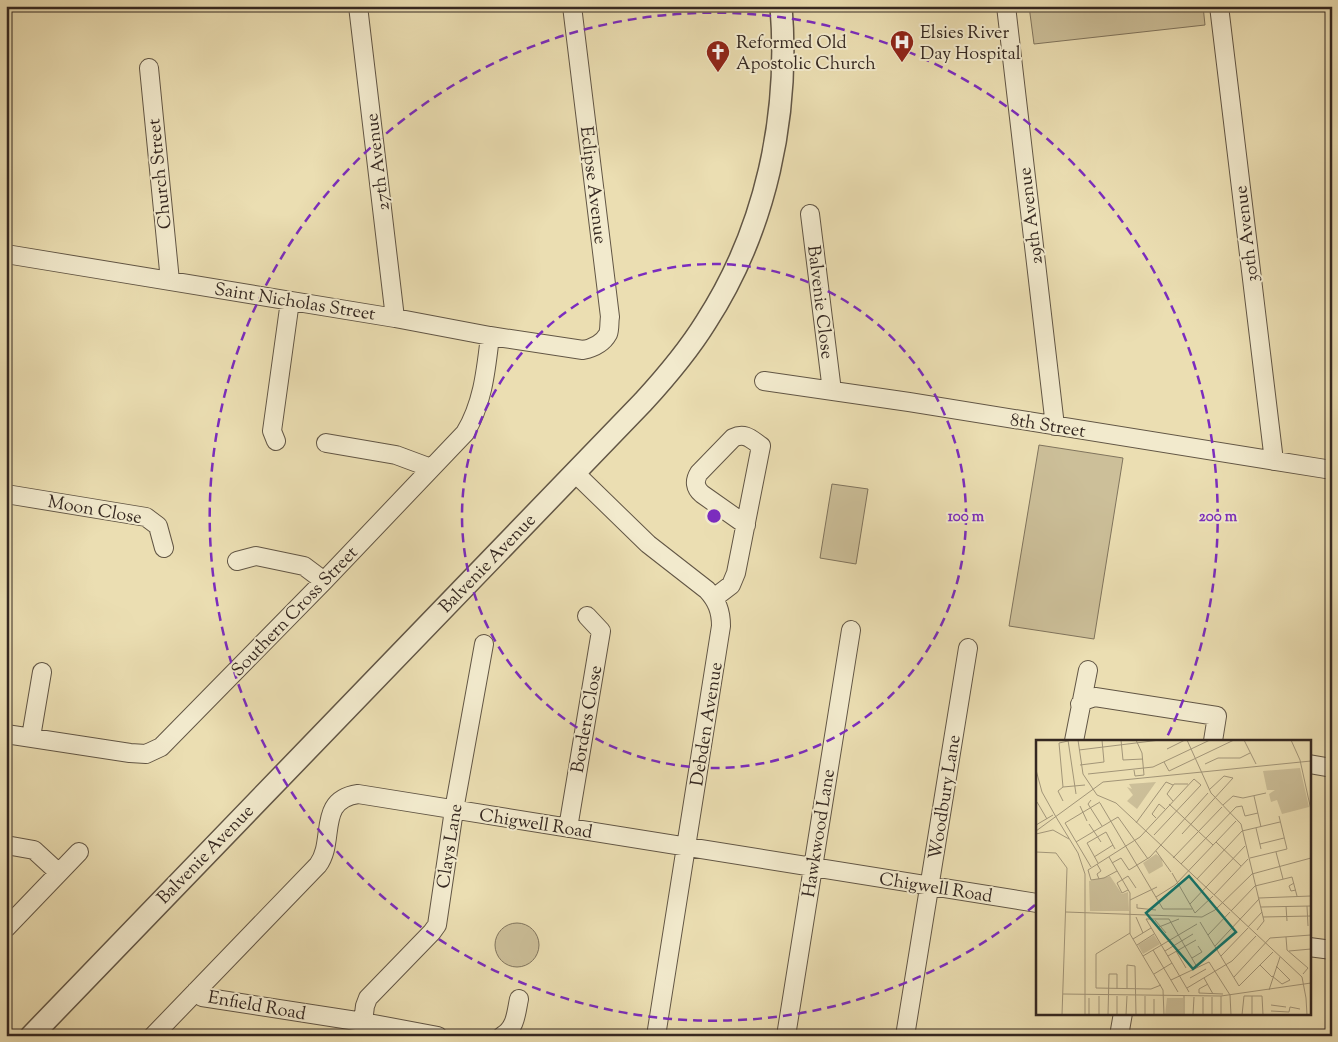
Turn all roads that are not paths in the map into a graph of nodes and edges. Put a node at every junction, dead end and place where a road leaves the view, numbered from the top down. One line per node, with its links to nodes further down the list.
1 (358, 6): 11 (street, 27th Avenue)
2 (572, 6): 13 (street, Eclipse Avenue)
3 (781, 6): 22 (street, Balvenie Avenue)
4 (1006, 6): 16 (street, 29th Avenue)
5 (1219, 6): 19 (street, 30th Avenue)
6 (149, 68): 9 (street, Church Street)
7 (810, 214): 15 (street, Balvenie Close)
8 (6, 254): 9 (street, Saint Nicholas Street)
9 (170, 281): 10 (street, Saint Nicholas Street)
10 (290, 301): 11 (street, Saint Nicholas Street); 17 (street)
11 (396, 318): 12 (street, Saint Nicholas Street)
12 (490, 336): 13 (street, Saint Nicholas Street); 20 (street, Southern Cross Street)
13 (583, 350)
14 (764, 381): 15 (street, 8th Street)
15 (832, 391): 16 (street, 8th Street)
16 (1055, 426): 19 (street, 8th Street)
17 (276, 441)
18 (326, 443): 20 (street)
19 (1274, 461): 21 (street, 8th Street)
20 (431, 468): 27 (street, Southern Cross Street)
21 (1332, 470)
22 (574, 473): 28 (street, Debden Avenue); 58 (street, Balvenie Avenue)
23 (6, 494): 25 (street, Moon Close)
24 (746, 525): 24 (street); 28 (street)
25 (164, 548)
26 (237, 561): 27 (street)
27 (324, 581): 37 (street, Southern Cross Street)
28 (714, 598): 45 (street, Debden Avenue)
29 (586, 616): 43 (street, Borders Close)
30 (851, 630): 47 (street, Hawkwood Lane)
31 (484, 644): 42 (street, Clays Lane)
32 (968, 648): 49 (street, Woodbury Lane)
33 (1088, 670): 35 (street)
34 (42, 672): 37 (street)
35 (1080, 704): 38 (street); 39 (street)
36 (6, 734): 37 (street, Southern Cross Street)
37 (31, 738)
38 (1074, 740)
39 (1213, 740)
40 (1310, 764): 41 (street)
41 (1332, 768)
42 (454, 810): 43 (street, Chigwell Road); 54 (street, Chigwell Road); 57 (street, Clays Lane)
43 (568, 828): 45 (street, Chigwell Road)
44 (6, 845): 48 (street)
45 (686, 847): 47 (street, Chigwell Road); 62 (street, Debden Avenue)
46 (79, 852): 48 (street)
47 (813, 867): 49 (street, Chigwell Road); 63 (street, Hawkwood Lane)
48 (59, 873): 51 (street)
49 (930, 886): 50 (street, Chigwell Road); 64 (street, Woodbury Lane)
50 (1036, 903)
51 (6, 928)
52 (1310, 947): 53 (street)
53 (1332, 950)
54 (196, 991): 57 (street, Enfield Road); 59 (street, Chigwell Road)
55 (519, 999): 61 (street)
56 (1123, 1014): 65 (street)
57 (363, 1022): 60 (street, Enfield Road)
58 (31, 1036)
59 (153, 1036)
60 (438, 1036)
61 (502, 1036)
62 (656, 1036)
63 (786, 1036)
64 (906, 1036)
65 (1119, 1036)

